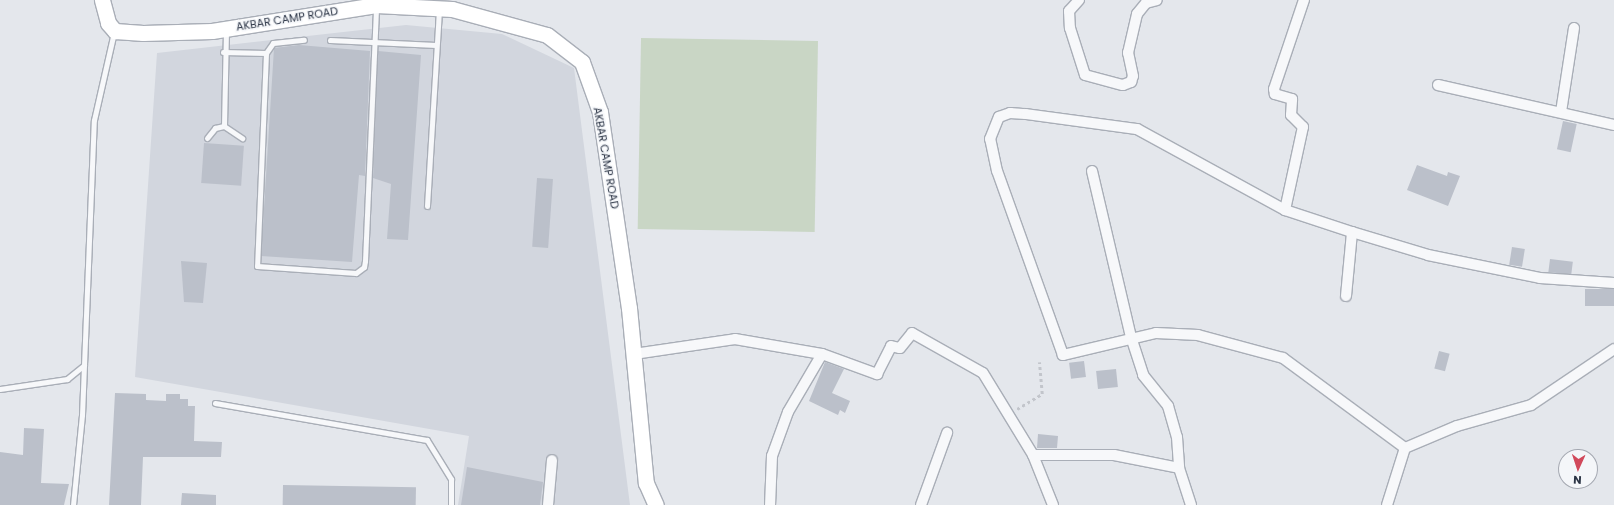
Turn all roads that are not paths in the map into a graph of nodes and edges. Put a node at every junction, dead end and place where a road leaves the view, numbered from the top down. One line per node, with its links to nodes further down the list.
1 (102, 0): 9 (street)
2 (1079, 0): 3 (street)
3 (1157, 0)
4 (1304, 0): 24 (street)
5 (376, 5): 6 (street, AKBAR CAMP ROAD); 8 (street, AKBAR CAMP ROAD); 12 (lane)
6 (439, 8): 13 (lane); 30 (street, AKBAR CAMP ROAD)
7 (1574, 28): 17 (street)
8 (226, 29): 9 (street, AKBAR CAMP ROAD); 14 (lane)
9 (115, 31): 32 (lane)
10 (304, 40): 15 (lane)
11 (330, 40): 12 (lane)
12 (375, 41): 13 (lane); 15 (lane)
13 (436, 45): 23 (lane)
14 (223, 52): 15 (lane); 19 (lane)
15 (266, 53)
16 (1438, 85): 17 (street)
17 (1561, 112): 18 (street)
18 (1614, 125)
19 (224, 126): 20 (lane); 21 (lane)
20 (207, 138)
21 (242, 138)
22 (1092, 171): 28 (street)
23 (427, 206)
24 (1285, 210): 25 (street); 28 (street)
25 (1352, 232): 26 (street); 27 (street)
26 (1614, 284)
27 (1346, 296)
28 (1131, 337): 36 (street); 39 (street)
29 (1614, 349): 36 (street)
30 (634, 354): 31 (street); 43 (street, AKBAR CAMP ROAD)
31 (822, 354): 37 (street); 44 (street)
32 (84, 365): 33 (lane); 40 (lane)
33 (0, 389)
34 (215, 403): 41 (lane)
35 (947, 433): 45 (street)
36 (1405, 448): 48 (street)
37 (1032, 455): 39 (street); 46 (street)
38 (552, 460): 42 (street)
39 (1178, 468): 47 (street)
40 (73, 505)
41 (451, 505)
42 (548, 505)
43 (656, 505)
44 (770, 505)
45 (921, 505)
46 (1053, 505)
47 (1191, 505)
48 (1387, 505)

